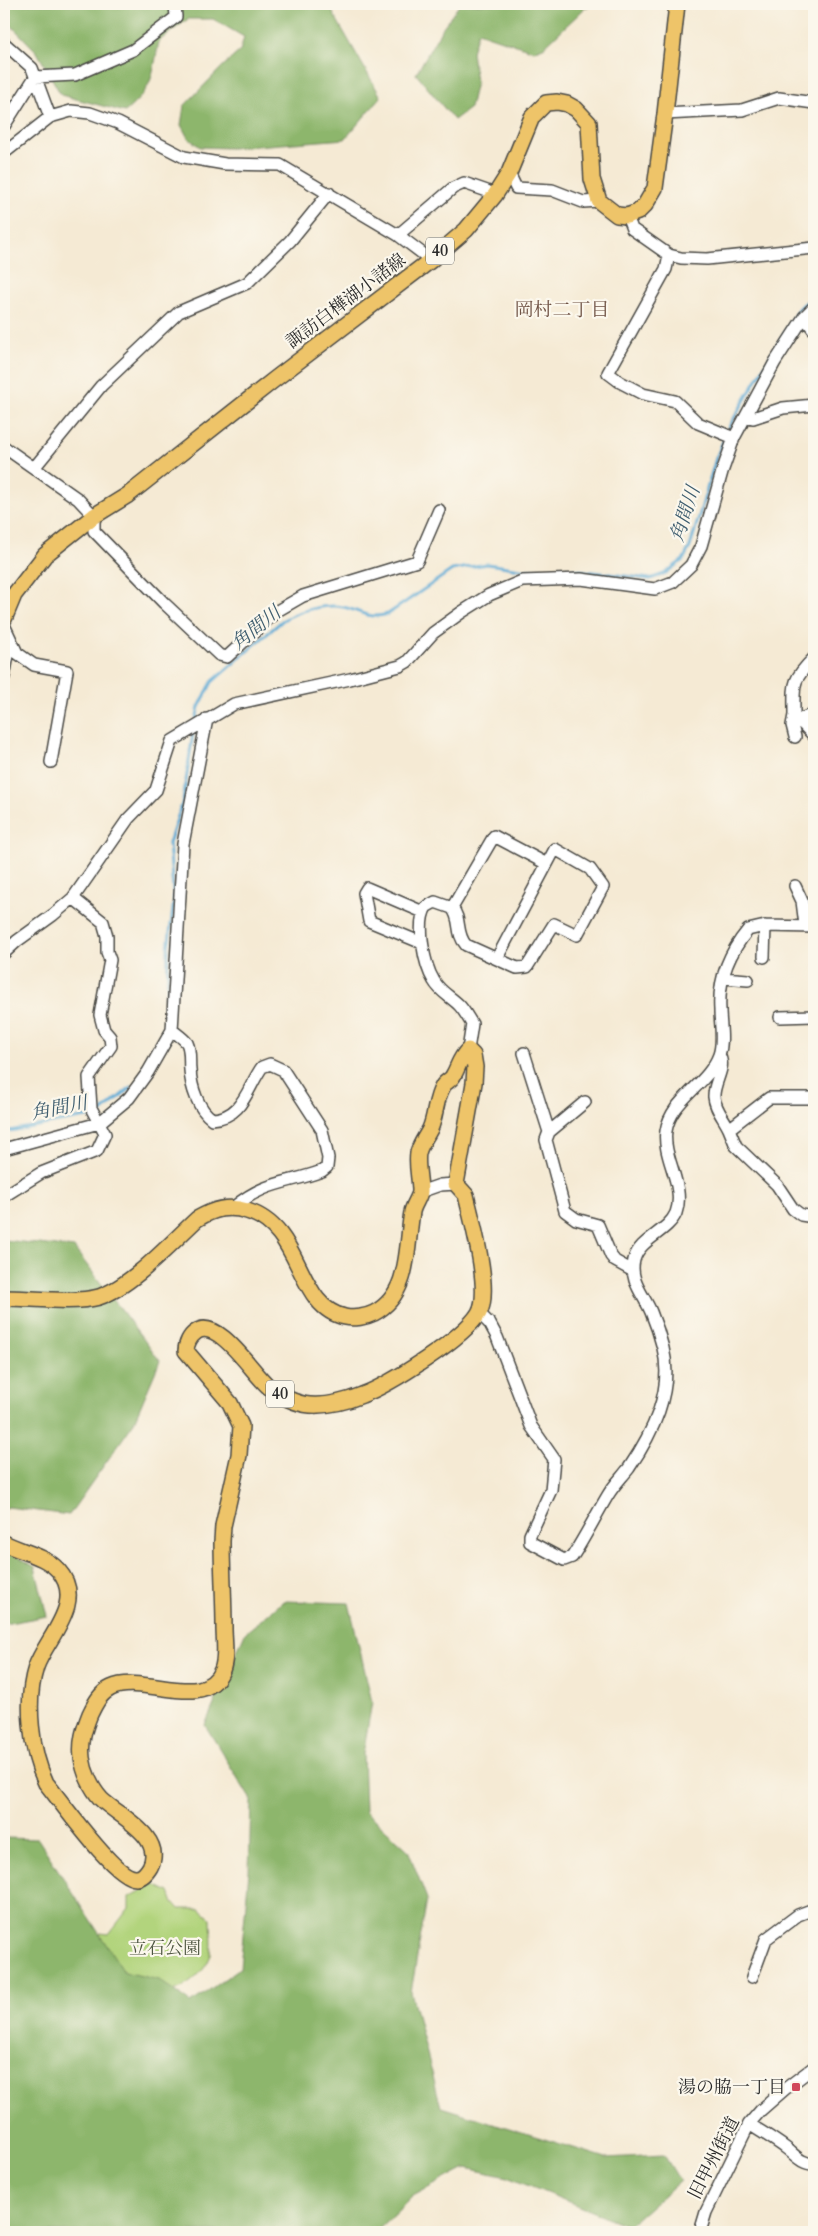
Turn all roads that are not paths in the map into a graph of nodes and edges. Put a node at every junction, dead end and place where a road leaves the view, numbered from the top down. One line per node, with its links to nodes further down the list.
1 (175, 4): 4 (street)
2 (677, 4): 6 (main road)
3 (5, 49): 4 (street)
4 (35, 77): 7 (street); 8 (street)
5 (814, 103): 6 (street)
6 (665, 114): 14 (main road)
7 (50, 117): 9 (street); 12 (street)
8 (4, 126)
9 (4, 152)
10 (509, 173): 13 (street); 13 (main road, 諏訪白樺湖小諸線 / 40); 18 (main road, 諏訪白樺湖小諸線 / 40)
11 (488, 191): 15 (street)
12 (329, 193): 15 (street); 26 (street)
13 (599, 201): 14 (main road)
14 (627, 216): 17 (street)
15 (398, 236): 18 (street)
16 (814, 248): 17 (street)
17 (668, 255): 24 (street)
18 (431, 260): 28 (main road, 諏訪白樺湖小諸線 / 40)
19 (814, 307): 20 (street)
20 (804, 317): 21 (street); 23 (street)
21 (814, 330)
22 (814, 405): 23 (street)
23 (746, 416): 24 (street)
24 (728, 435): 36 (street)
25 (4, 447): 26 (street)
26 (34, 468): 28 (street)
27 (440, 510): 28 (street)
28 (94, 516): 29 (main road, 諏訪白樺湖小諸線 / 40)
29 (4, 619)
30 (4, 624): 31 (street)
31 (13, 645): 33 (street); 39 (street)
32 (814, 658): 35 (street)
33 (4, 677)
34 (814, 714): 35 (street)
35 (796, 718): 37 (street); 38 (street)
36 (205, 721): 42 (street); 55 (street)
37 (814, 736)
38 (796, 737)
39 (50, 762)
40 (547, 864): 43 (street); 50 (street); 50 (street)
41 (795, 886): 46 (street)
42 (73, 898): 48 (street); 61 (street)
43 (452, 908): 44 (street); 50 (street)
44 (422, 912): 47 (street); 47 (street)
45 (765, 926): 46 (street); 49 (street); 51 (street)
46 (810, 926)
47 (422, 943): 56 (street)
48 (4, 953)
49 (764, 957)
50 (496, 958)
51 (723, 978): 52 (street); 58 (street)
52 (748, 980)
53 (814, 1016): 54 (street)
54 (780, 1018)
55 (172, 1030): 61 (street); 68 (street)
56 (468, 1050): 65 (main road); 66 (main road)
57 (524, 1052): 63 (street)
58 (719, 1055): 62 (street); 70 (street)
59 (814, 1098): 62 (street)
60 (584, 1102): 63 (street)
61 (98, 1123): 64 (street); 67 (street)
62 (729, 1129): 69 (street)
63 (549, 1132): 70 (street)
64 (4, 1149)
65 (456, 1184): 66 (street); 72 (main road)
66 (420, 1192): 68 (main road)
67 (4, 1196)
68 (234, 1207): 71 (main road)
69 (814, 1218)
70 (633, 1271): 72 (street)
71 (4, 1298)
72 (479, 1313): 73 (main road, 40)
73 (4, 1543)
74 (814, 1909): 75 (street)
75 (752, 1977)
76 (814, 2067): 77 (street, 旧甲州街道)
77 (750, 2124): 78 (street); 79 (street, 旧甲州街道)
78 (814, 2164)
79 (700, 2232)

